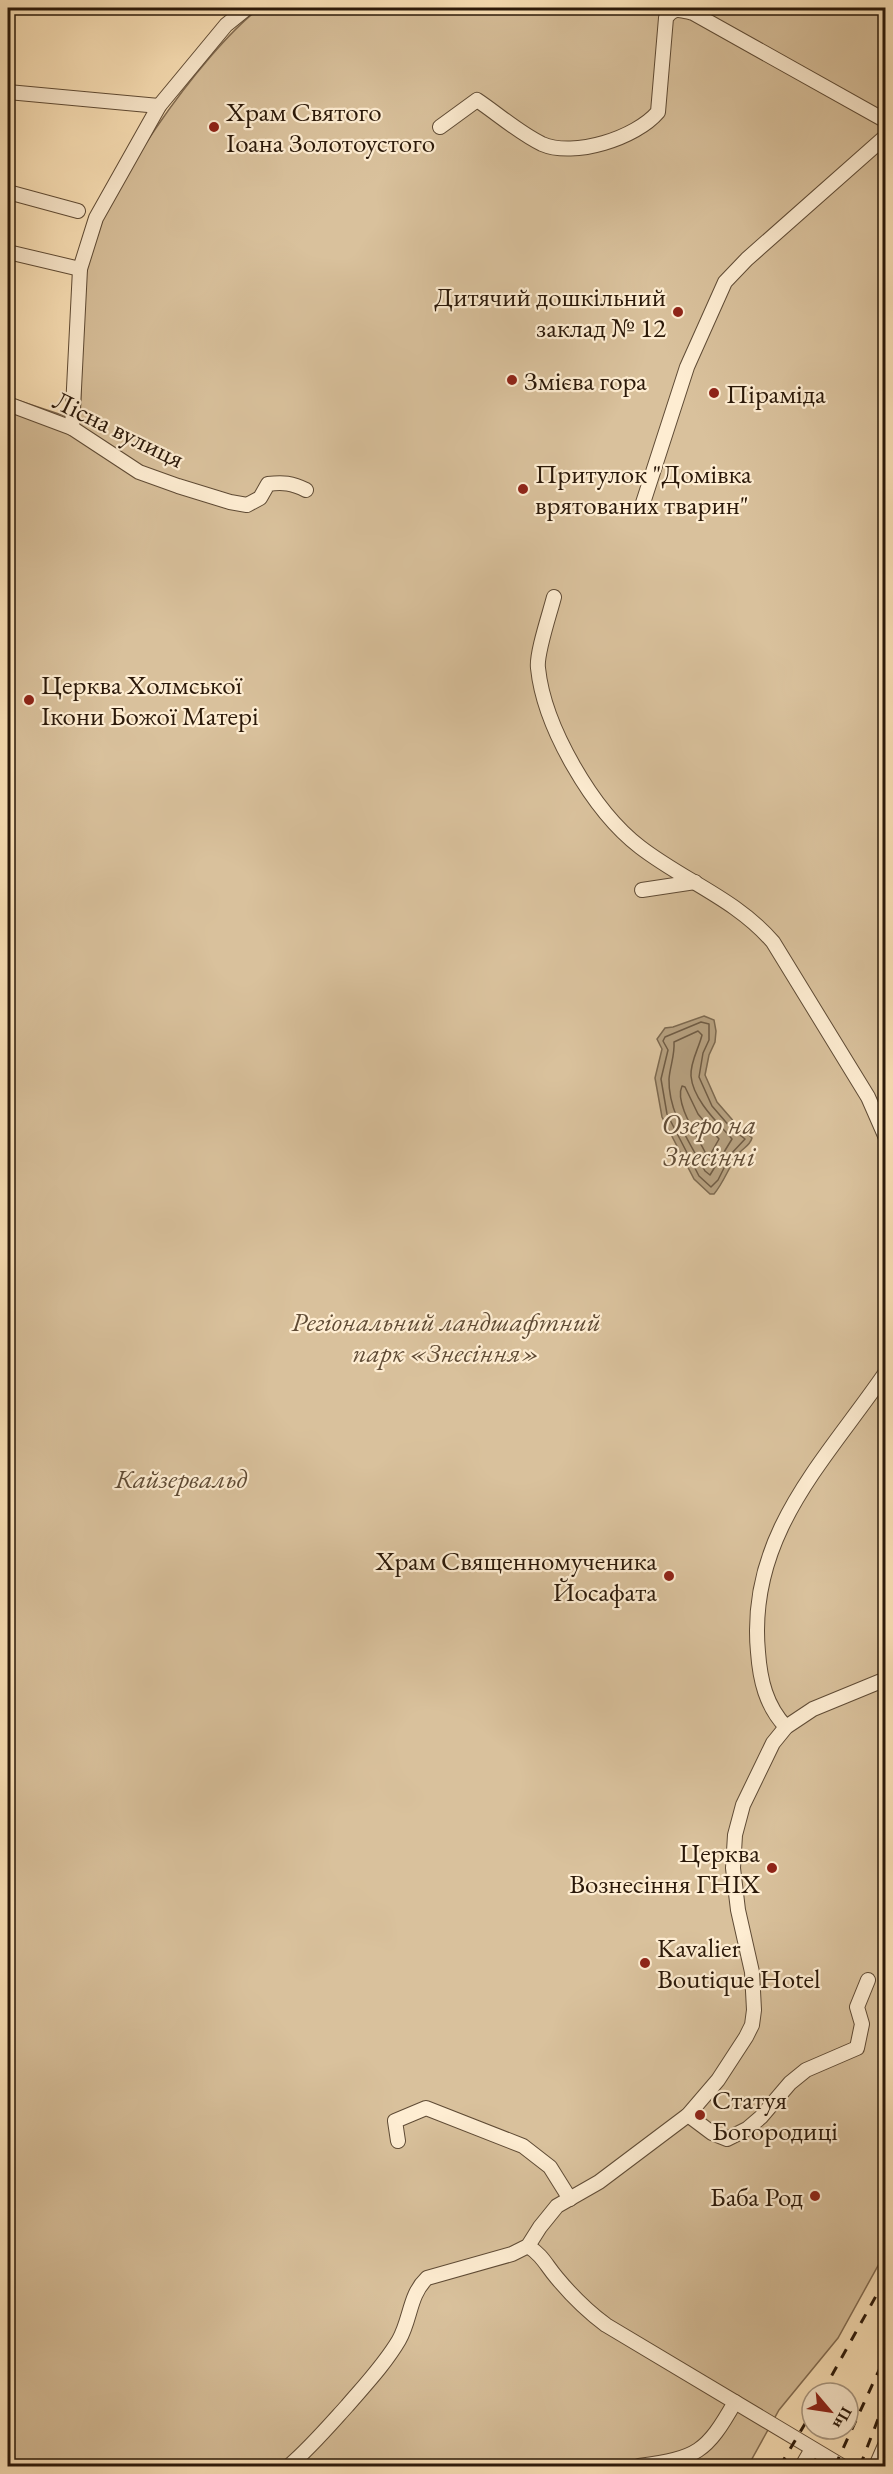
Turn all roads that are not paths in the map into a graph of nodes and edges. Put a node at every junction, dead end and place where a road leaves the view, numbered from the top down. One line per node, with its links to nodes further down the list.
1 (248, 8): 3 (street)
2 (8, 92): 3 (street)
3 (159, 106): 10 (street)
4 (885, 121): 5 (street)
5 (440, 127)
6 (885, 136): 14 (street)
7 (8, 192): 8 (street)
8 (78, 211)
9 (8, 252): 10 (street)
10 (80, 269): 12 (street)
11 (8, 404): 12 (street, Лісна вулиця)
12 (72, 428): 13 (street, Лісна вулиця)
13 (306, 490)
14 (642, 506)
15 (554, 597): 16 (street)
16 (694, 882): 17 (street); 18 (street)
17 (642, 890)
18 (885, 1138)
19 (885, 1372): 21 (street)
20 (885, 1679): 21 (street)
21 (786, 1726): 23 (street)
22 (868, 1980): 23 (street)
23 (688, 2115): 25 (street)
24 (398, 2140): 25 (street)
25 (570, 2199): 26 (street)
26 (540, 2227): 27 (street); 28 (street)
27 (528, 2246): 28 (street); 33 (street)
28 (543, 2256): 29 (street)
29 (735, 2402): 31 (street); 32 (street)
30 (885, 2443): 37 (street)
31 (812, 2449): 35 (street); 36 (street)
32 (676, 2464): 34 (street)
33 (289, 2466)
34 (639, 2466)
35 (802, 2466)
36 (842, 2466)
37 (876, 2466)

